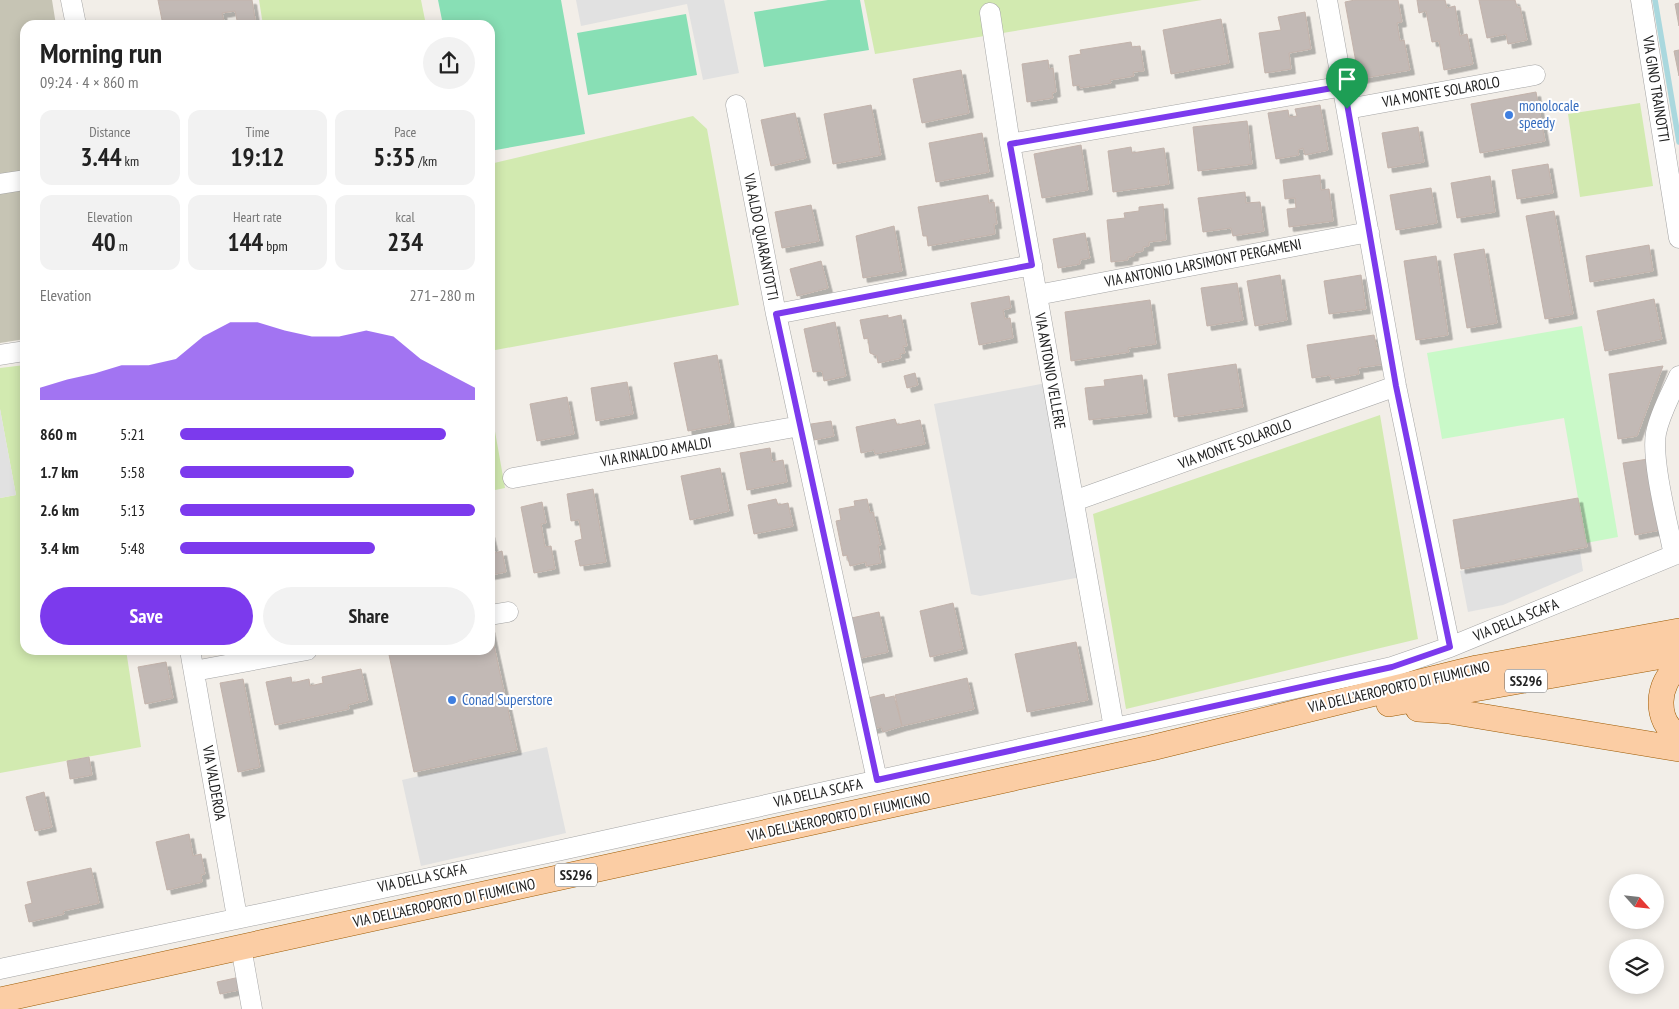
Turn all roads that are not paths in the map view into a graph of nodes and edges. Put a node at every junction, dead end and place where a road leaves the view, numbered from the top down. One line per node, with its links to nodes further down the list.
1 (71, 0): 5 (street)
2 (1327, 0): 7 (street)
3 (1642, 0): 14 (street, VIA GINO TRAINOTTI)
4 (990, 13): 10 (street, VIA ANTONIO VELLERE)
5 (75, 20)
6 (1534, 75): 9 (street, VIA MONTE SOLAROLO)
7 (1344, 86): 9 (street); 10 (street)
8 (736, 105): 17 (street, VIA ALDO QUARANTOTTI)
9 (1347, 109): 13 (street)
10 (1010, 144): 15 (street, VIA ANTONIO VELLERE)
11 (20, 181): 12 (street)
12 (0, 184)
13 (1369, 232): 16 (street, VIA ANTONIO LARSIMONT PERGAMENI); 21 (street)
14 (1679, 238)
15 (1032, 265): 16 (street, VIA ANTONIO VELLERE); 17 (street)
16 (1037, 295): 24 (street, VIA ANTONIO VELLERE)
17 (776, 314): 22 (street, VIA ALDO QUARANTOTTI)
18 (20, 352): 19 (street)
19 (0, 355)
20 (1679, 376): 25 (street)
21 (1396, 386): 24 (street, VIA MONTE SOLAROLO); 29 (street)
22 (800, 426): 23 (street, VIA RINALDO AMALDI); 40 (street, VIA ALDO QUARANTOTTI)
23 (513, 478)
24 (1074, 501): 36 (street, VIA ANTONIO VELLERE)
25 (1676, 554): 29 (street, VIA DELLA SCAFA)
26 (1679, 615): 28 (main road)
27 (1679, 630): 28 (main road, VIA DELL'AEROPORTO DI FIUMICINO / SS296)
28 (1607, 644): 38 (main road, VIA DELL'AEROPORTO DI FIUMICINO / SS296)
29 (1450, 647): 36 (street, VIA DELLA SCAFA)
30 (1679, 653): 35 (main road, VIA DELL'AEROPORTO DI FIUMICINO / SS296)
31 (191, 655): 34 (street, VIA VALDEROA)
32 (281, 655): 34 (street)
33 (1679, 667): 37 (main road)
34 (194, 672): 41 (street, VIA VALDEROA)
35 (1373, 707): 38 (main road, VIA DELL'AEROPORTO DI FIUMICINO / SS296); 39 (main road)
36 (1114, 728): 40 (street, VIA DELLA SCAFA)
37 (1679, 736)
38 (1151, 748): 42 (main road, VIA DELL'AEROPORTO DI FIUMICINO / SS296)
39 (1679, 749)
40 (877, 780): 41 (street, VIA DELLA SCAFA)
41 (237, 917): 43 (street, VIA DELLA SCAFA)
42 (241, 947): 44 (main road, VIA DELL'AEROPORTO DI FIUMICINO / SS296); 45 (street)
43 (0, 969)
44 (0, 1000)
45 (252, 1009)

